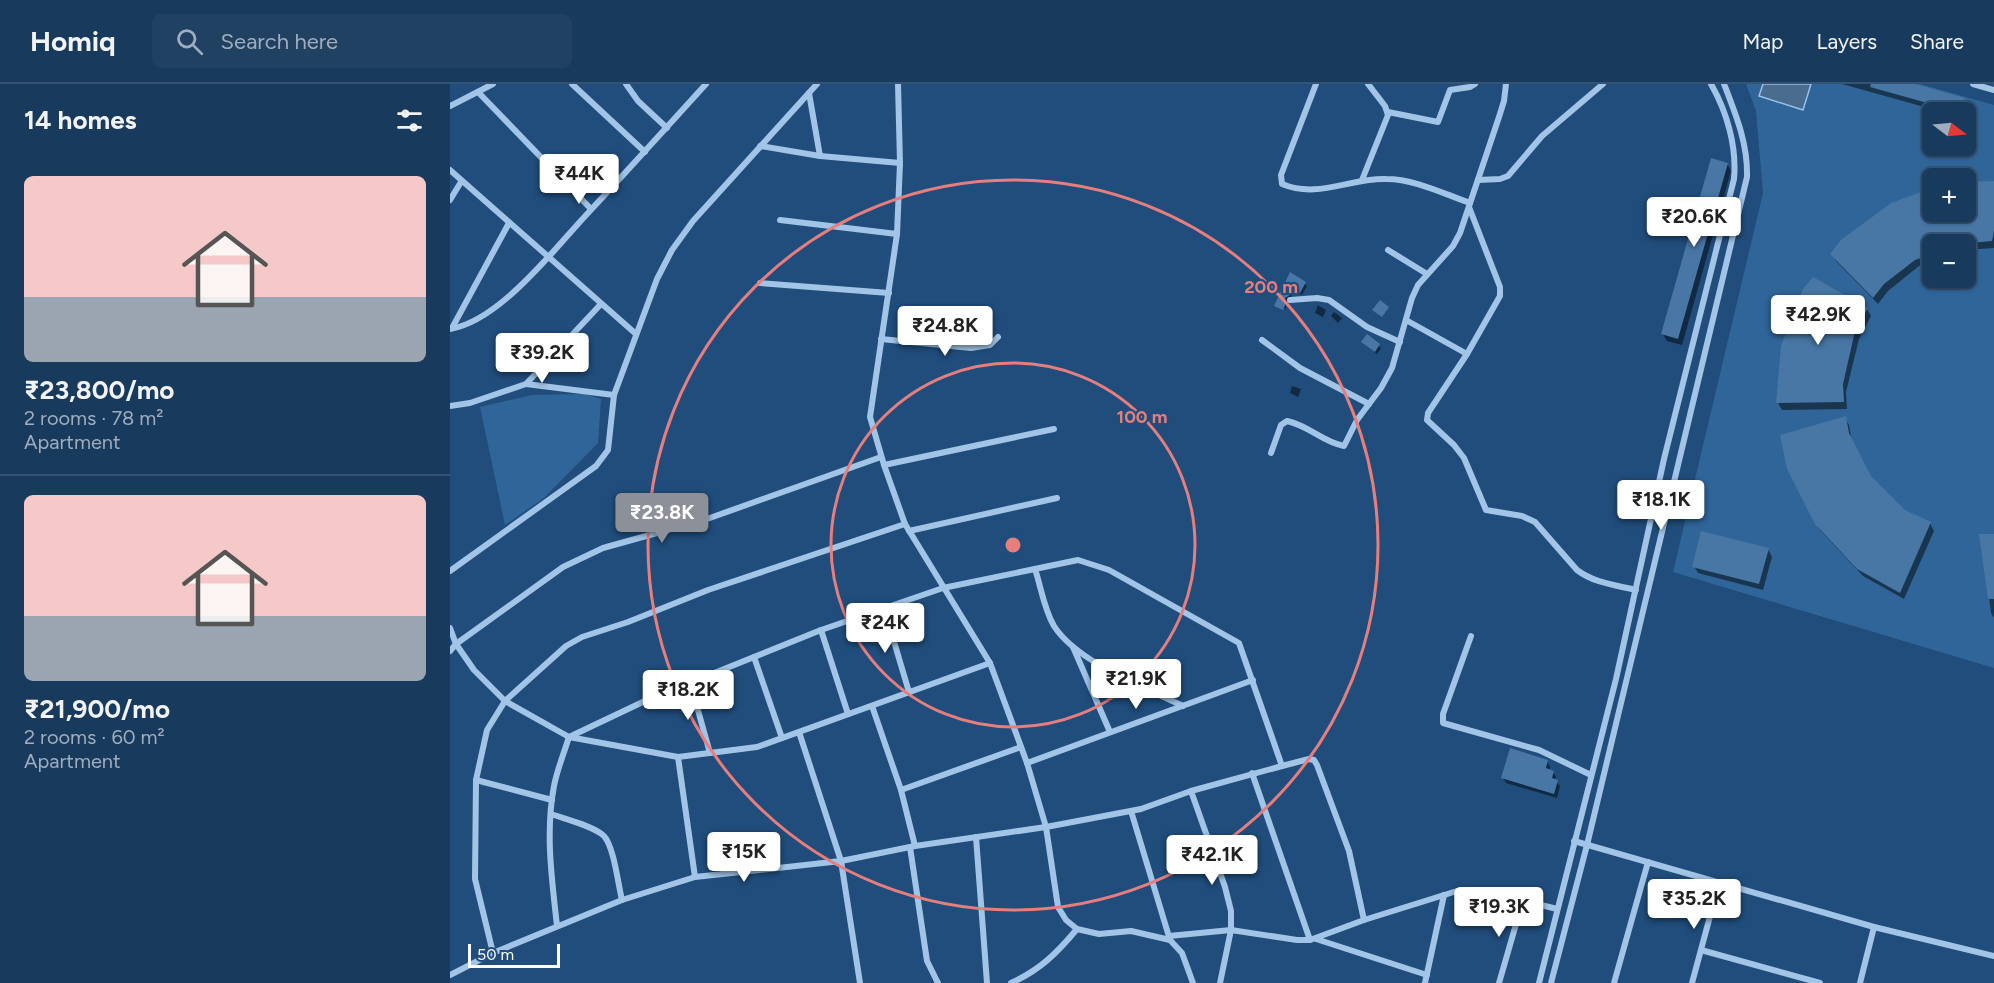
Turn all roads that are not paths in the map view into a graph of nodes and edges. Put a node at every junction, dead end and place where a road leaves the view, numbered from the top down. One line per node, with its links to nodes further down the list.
1 (493, 84): 16 (street)
2 (572, 84): 22 (street)
3 (626, 84): 20 (street)
4 (706, 84): 20 (street)
5 (817, 84): 17 (street)
6 (898, 84): 24 (street)
7 (1316, 84): 26 (street)
8 (1368, 84): 19 (street)
9 (1475, 84): 19 (street)
10 (1506, 84): 27 (street)
11 (1603, 84): 27 (street)
12 (1711, 84): 64 (street)
13 (1724, 84): 101 (street)
14 (1973, 84): 15 (street)
15 (1994, 90)
16 (478, 92): 18 (street); 31 (street)
17 (810, 93): 21 (street); 23 (street)
18 (450, 106)
19 (1388, 112): 26 (street)
20 (667, 128): 22 (street)
21 (760, 146): 23 (street); 44 (street)
22 (645, 152): 31 (street)
23 (820, 156): 24 (street)
24 (900, 163): 34 (street)
25 (450, 171): 28 (street)
26 (1362, 180): 30 (street)
27 (1478, 180): 30 (street)
28 (461, 182): 29 (street); 33 (street)
29 (450, 200)
30 (1470, 205): 37 (street); 49 (street)
31 (591, 209): 36 (street)
32 (780, 220): 34 (street)
33 (509, 223): 36 (street); 43 (street)
34 (897, 234): 39 (street)
35 (1388, 250): 37 (street)
36 (548, 255): 41 (street); 43 (street)
37 (1427, 274): 42 (street)
38 (760, 284): 39 (street)
39 (889, 293): 46 (street)
40 (1290, 300): 48 (street)
41 (601, 304): 44 (street); 50 (street)
42 (1406, 320): 48 (street); 49 (street)
43 (451, 329)
44 (636, 334): 51 (street)
45 (998, 337): 46 (street)
46 (881, 339): 56 (street)
47 (1262, 340): 52 (street)
48 (1400, 342): 52 (street)
49 (1467, 354): 64 (street)
50 (526, 384): 51 (street); 53 (street)
51 (614, 395): 62 (street)
52 (1369, 404): 55 (street)
53 (450, 406)
54 (1054, 429): 57 (street)
55 (1271, 453)
56 (881, 457): 57 (street); 69 (street)
57 (884, 465): 59 (street)
58 (1057, 498): 60 (street)
59 (905, 524): 60 (street); 77 (street)
60 (909, 531): 63 (street)
61 (1035, 569): 63 (street); 70 (street); 74 (street)
62 (450, 571)
63 (944, 588): 65 (street); 73 (street)
64 (1636, 590): 91 (street)
65 (884, 608): 67 (street); 76 (street)
66 (450, 628): 69 (street)
67 (821, 630): 72 (street); 80 (street)
68 (1470, 636): 91 (street)
69 (456, 644): 71 (street); 77 (street)
70 (1073, 647): 79 (street); 82 (street)
71 (450, 651)
72 (754, 657): 75 (street); 84 (street)
73 (990, 663): 76 (street); 85 (street)
74 (1253, 680): 79 (street); 89 (street)
75 (690, 682): 83 (street); 86 (street)
76 (909, 692): 78 (street)
77 (504, 701): 83 (street); 92 (street)
78 (872, 706): 80 (street); 93 (street)
79 (1183, 706): 82 (street)
80 (848, 714): 81 (street)
81 (800, 732): 84 (street); 103 (street)
82 (1110, 732): 88 (street)
83 (569, 737): 87 (street); 95 (street)
84 (782, 738): 86 (street)
85 (1022, 747): 88 (street); 93 (street)
86 (710, 753): 87 (street)
87 (678, 757): 105 (street)
88 (1027, 763): 98 (street)
89 (1282, 766): 90 (street); 111 (street)
90 (1252, 773): 94 (street); 117 (street)
91 (1591, 776): 100 (street)
92 (476, 780): 95 (street); 119 (street)
93 (901, 790): 102 (street)
94 (1191, 791): 96 (street); 115 (street)
95 (552, 800): 97 (street)
96 (1131, 811): 98 (street); 116 (street)
97 (551, 813): 108 (street); 112 (street)
98 (1046, 826): 99 (street); 114 (street)
99 (976, 837): 102 (street); 126 (street)
100 (1574, 841): 101 (street); 110 (street)
101 (1587, 845): 104 (street); 133 (street)
102 (913, 847): 103 (street); 125 (street)
103 (841, 861): 105 (street); 124 (street)
104 (1648, 862): 106 (street); 134 (street)
105 (695, 877): 108 (street)
106 (1719, 883): 113 (street); 118 (street)
107 (1444, 895): 109 (street); 111 (street); 123 (street)
108 (622, 900): 112 (street)
109 (1523, 900): 110 (street); 131 (street)
110 (1557, 909): 132 (street)
111 (1364, 920): 117 (street)
112 (557, 926): 119 (street)
113 (1874, 927): 120 (street); 138 (street)
114 (1077, 929): 116 (street); 127 (street)
115 (1231, 930): 116 (street); 117 (street); 129 (street)
116 (1169, 938): 128 (street)
117 (1313, 940): 123 (street)
118 (1701, 951): 121 (street); 135 (street)
119 (493, 953): 122 (street)
120 (1994, 956)
121 (1786, 974): 136 (street); 137 (street)
122 (450, 975)
123 (1427, 975): 130 (street)
124 (860, 983)
125 (938, 983)
126 (987, 983)
127 (1011, 983)
128 (1193, 983)
129 (1220, 983)
130 (1425, 983)
131 (1499, 983)
132 (1539, 983)
133 (1551, 983)
134 (1614, 983)
135 (1692, 983)
136 (1783, 983)
137 (1820, 983)
138 (1860, 983)

